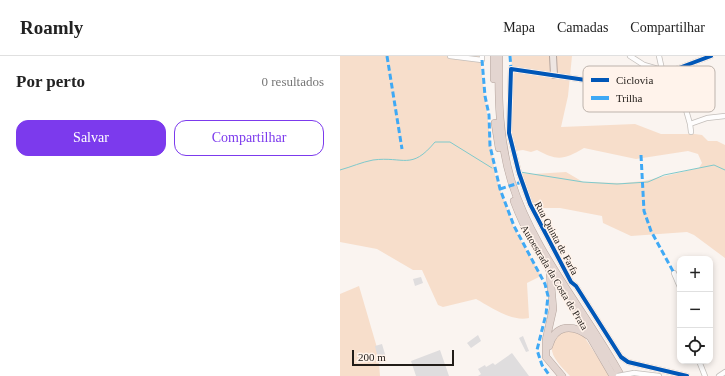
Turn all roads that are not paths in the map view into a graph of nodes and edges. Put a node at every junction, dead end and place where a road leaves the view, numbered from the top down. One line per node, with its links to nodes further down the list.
1 (450, 56): 2 (street)
2 (482, 56)
3 (494, 56): 18 (highway, Autoestrada da Costa de Prata)
4 (499, 56): 27 (highway, Autoestrada da Costa de Prata)
5 (553, 56): 12 (main road)
6 (630, 56): 9 (street)
7 (659, 56): 10 (street)
8 (712, 56): 11 (street)
9 (648, 66)
10 (661, 66)
11 (687, 66)
12 (554, 75): 13 (street); 29 (street, Rua Quinta de Farfa)
13 (583, 78)
14 (686, 112): 16 (street)
15 (725, 116): 16 (street)
16 (690, 124): 17 (street)
17 (691, 132)
18 (550, 272): 21 (highway, Autoestrada da Costa de Prata); 24 (highway)
19 (674, 272): 20 (street)
20 (677, 280)
21 (591, 338): 25 (highway); 26 (highway, Autoestrada da Costa de Prata)
22 (700, 364): 30 (street)
23 (725, 372): 31 (street)
24 (562, 376)
25 (566, 376)
26 (613, 376)
27 (619, 376): 28 (street, bridge)
28 (659, 376)
29 (687, 376)
30 (705, 376)
31 (719, 376)

